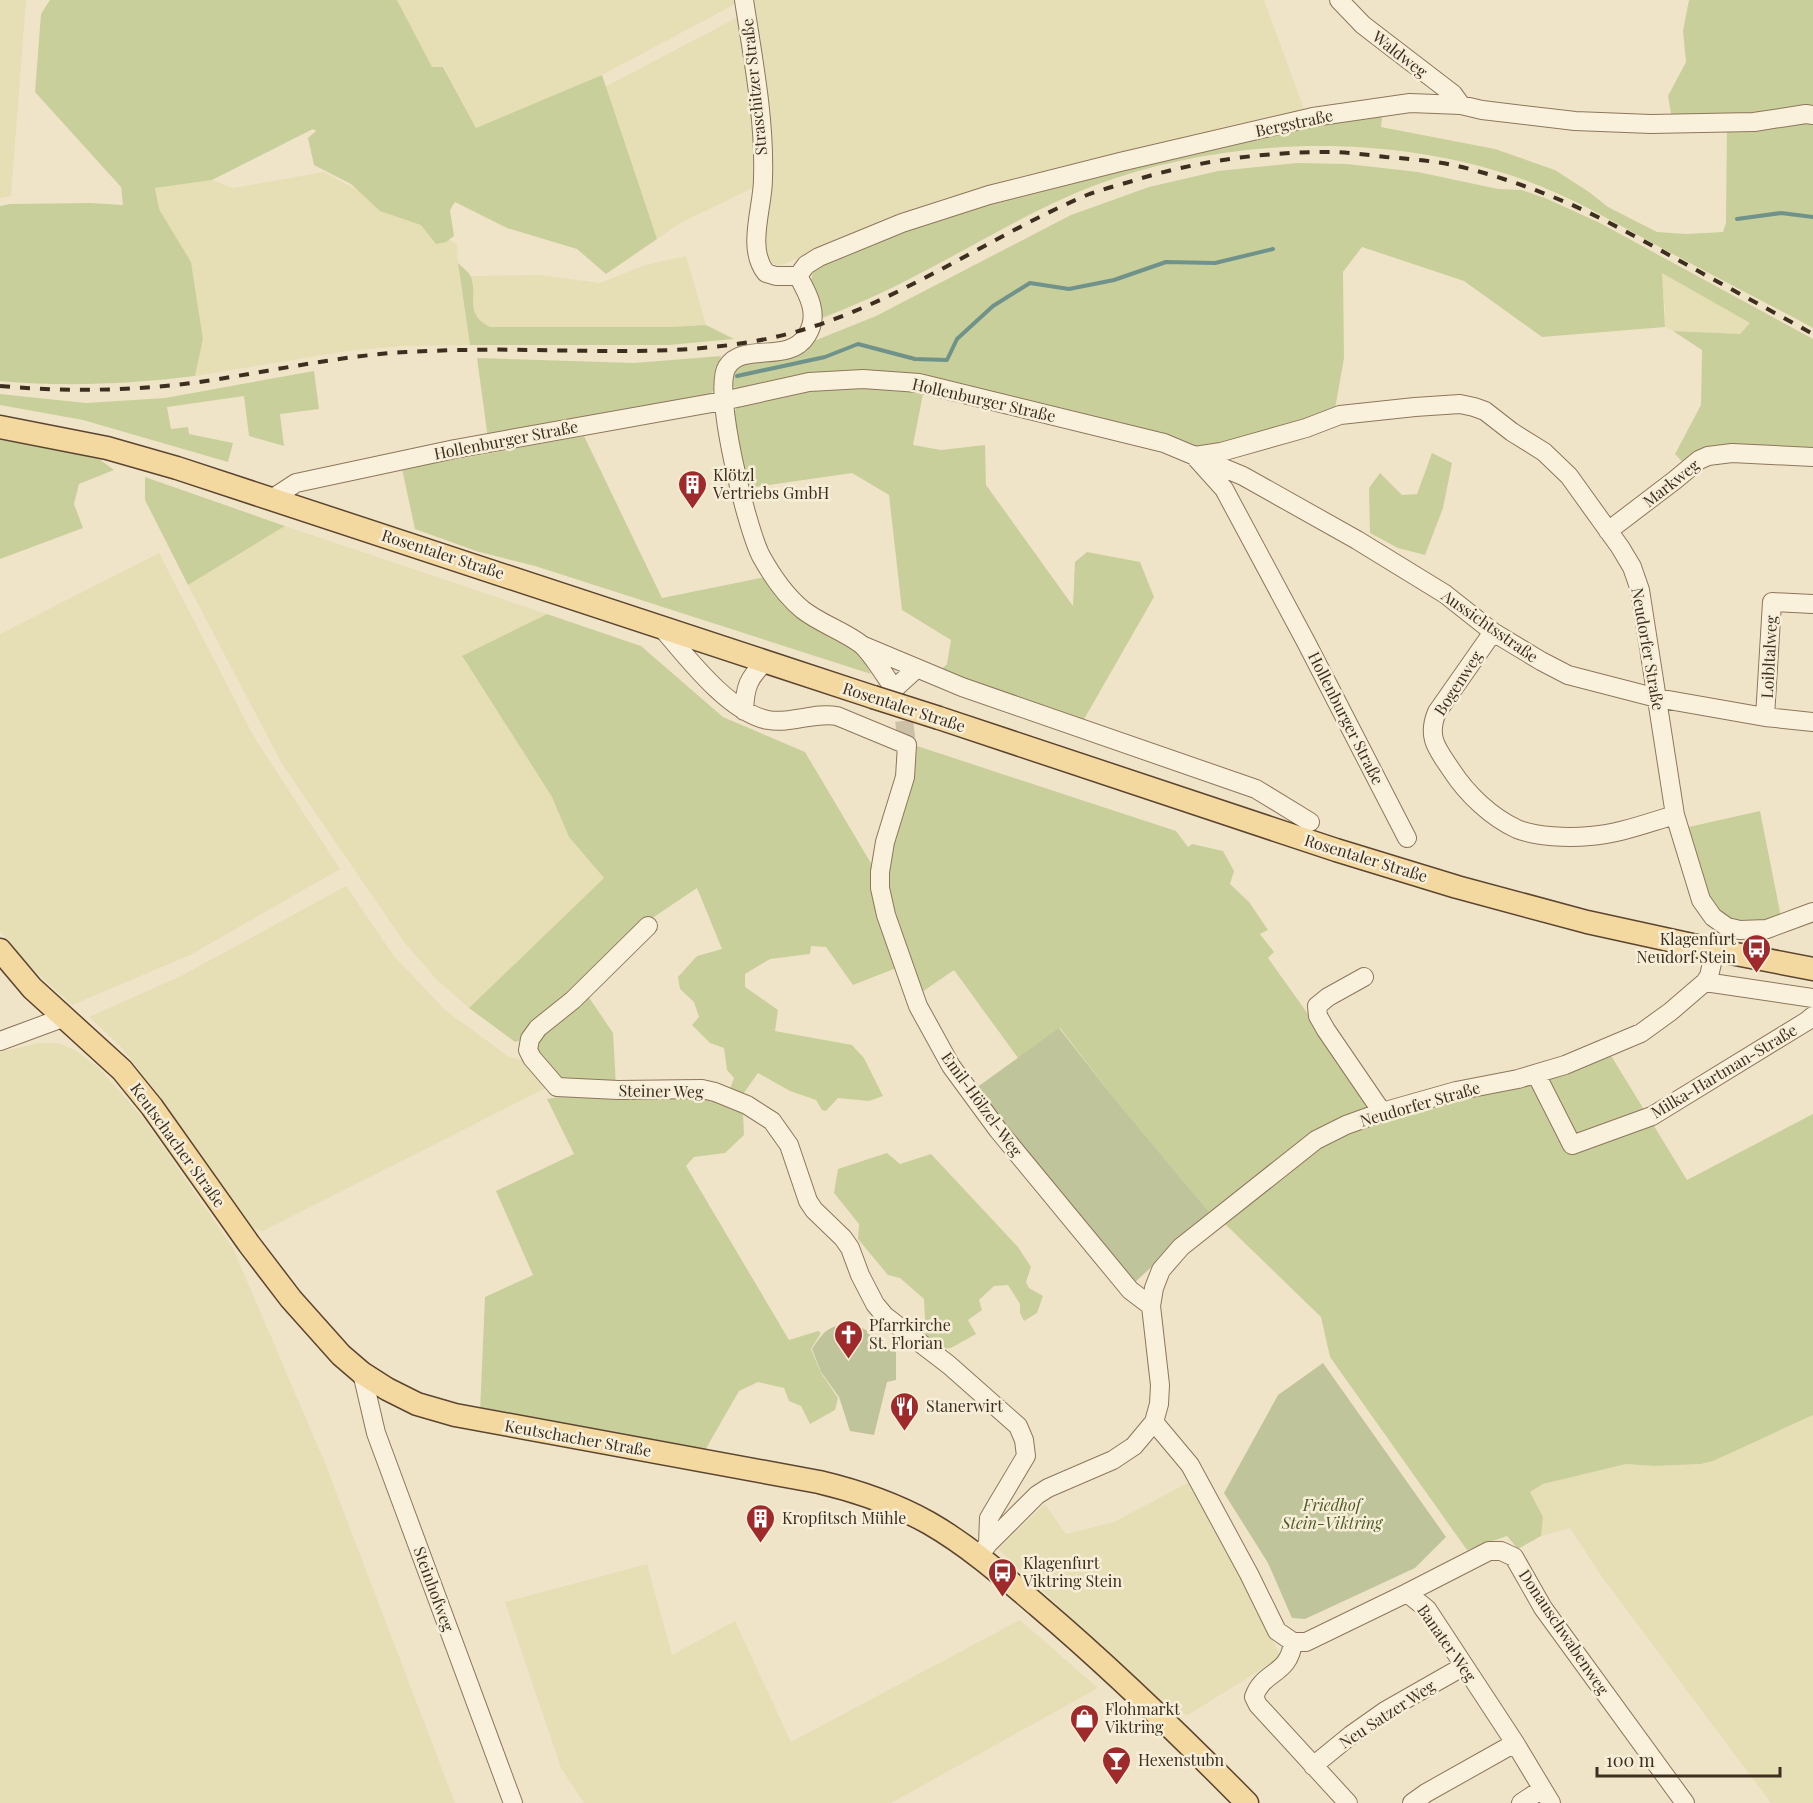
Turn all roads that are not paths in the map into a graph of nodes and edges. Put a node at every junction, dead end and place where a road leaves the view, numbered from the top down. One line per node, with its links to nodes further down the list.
1 (744, 0): 5 (street, Straschitzer Straße)
2 (1339, 0): 3 (street, Waldweg)
3 (1461, 105): 4 (street, Bergstraße); 5 (street, Bergstraße)
4 (1813, 115)
5 (798, 276): 6 (street)
6 (723, 400): 8 (street, Hollenburger Straße); 10 (street, Hollenburger Straße); 15 (street)
7 (0, 427): 10 (main road, Rosentaler Straße)
8 (1194, 456): 11 (street, Neudorfer Straße); 14 (street, Aussichtsstraße); 25 (street, Hollenburger Straße)
9 (1813, 457): 11 (street, Markweg)
10 (273, 498): 13 (main road, Rosentaler Straße)
11 (1608, 531): 19 (street, Neudorfer Straße)
12 (1813, 604): 21 (street, Loibltalweg)
13 (661, 627): 16 (main road, Rosentaler Straße); 20 (street, Emil-Hölzel-Weg)
14 (1493, 632): 19 (street, Aussichtsstraße); 23 (street, Bogenweg)
15 (863, 646): 17 (street); 18 (street)
16 (766, 661): 18 (main road, Rosentaler Straße); 20 (street)
17 (916, 669): 18 (street); 24 (street)
18 (884, 693): 29 (main road, Rosentaler Straße, bridge)
19 (1657, 698): 21 (street, Aussichtsstraße); 23 (street, Neudorfer Straße)
20 (744, 711): 39 (street, Emil-Hölzel-Weg)
21 (1766, 717): 22 (street, Aussichtsstraße)
22 (1813, 722)
23 (1675, 815): 26 (street, Neudorfer Straße)
24 (1310, 822)
25 (1407, 838)
26 (1813, 912)
27 (648, 926): 42 (street, Steiner Weg)
28 (0, 950): 35 (main road, Keutschacher Straße)
29 (1715, 950): 30 (main road, Rosentaler Straße); 32 (street)
30 (1813, 969)
31 (1364, 977): 38 (street)
32 (1705, 982): 33 (street); 37 (street, Neudorfer Straße)
33 (1813, 998)
34 (1813, 1016): 37 (street, Milka-Hartman-Straße)
35 (64, 1017): 36 (street); 40 (main road, Keutschacher Straße)
36 (0, 1041)
37 (1536, 1074): 38 (street, Neudorfer Straße)
38 (1382, 1112): 39 (street, Neudorfer Straße)
39 (1151, 1306): 41 (street)
40 (362, 1373): 42 (main road, Keutschacher Straße); 49 (street, Steinhofweg)
41 (1154, 1422): 42 (street); 44 (street)
42 (984, 1550): 50 (main road, Keutschacher Straße)
43 (1407, 1593): 44 (street, Banater Weg); 45 (street, Banater Weg); 54 (street, Donauschwabenweg)
44 (1293, 1642): 47 (street)
45 (1464, 1666): 46 (street, Banater Weg); 47 (street, Neu Satzer Weg)
46 (1515, 1743): 48 (street, Banater Weg); 52 (street)
47 (1313, 1766): 51 (street)
48 (1547, 1796): 53 (street)
49 (513, 1803)
50 (1247, 1803)
51 (1348, 1803)
52 (1412, 1803)
53 (1521, 1803)
54 (1685, 1803)

